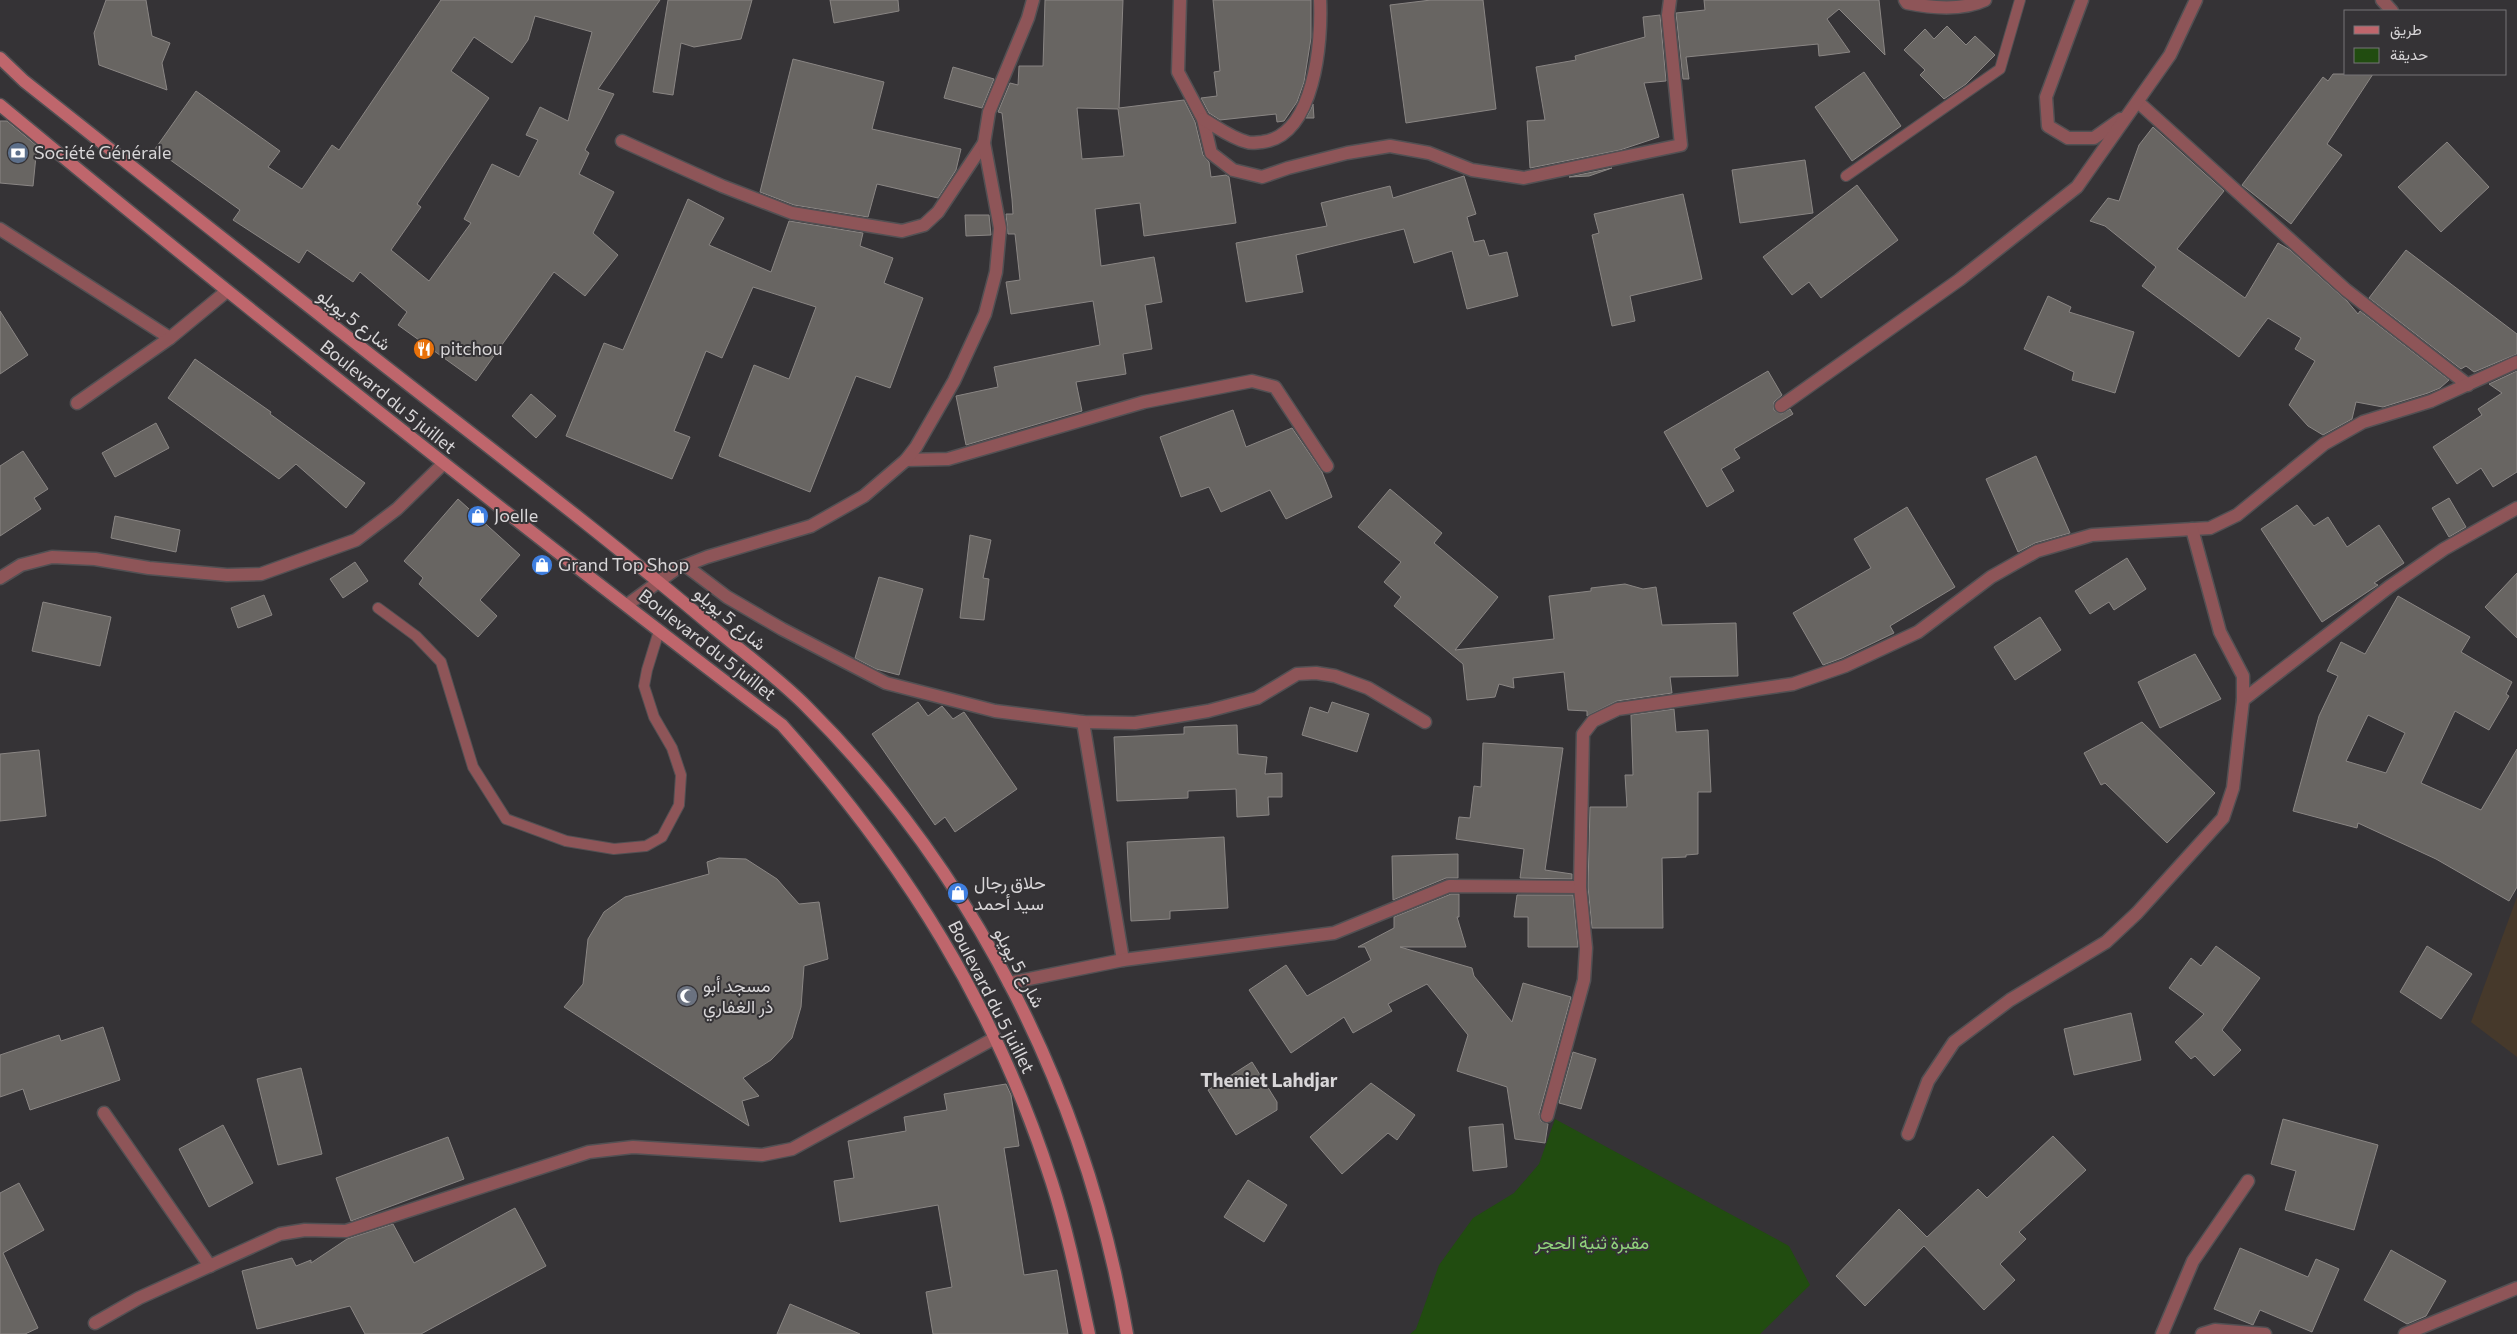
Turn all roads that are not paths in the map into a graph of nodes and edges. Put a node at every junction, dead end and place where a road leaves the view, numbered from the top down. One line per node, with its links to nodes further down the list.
1 (1033, 0): 18 (street)
2 (1180, 0): 16 (street)
3 (1320, 0): 16 (street)
4 (1670, 0): 16 (street)
5 (1905, 0): 6 (street)
6 (1986, 0)
7 (2020, 0): 19 (lane)
8 (2082, 0): 15 (street)
9 (2196, 0): 13 (street)
10 (2382, 0): 11 (street)
11 (2391, 10)
12 (0, 58): 34 (main road, شارع 5 يويلو)
13 (2138, 102): 15 (street); 24 (street)
14 (0, 105): 21 (main road, Boulevard du 5 juillet)
15 (2130, 114): 26 (street)
16 (1203, 118)
17 (622, 142): 18 (street)
18 (984, 143): 27 (street)
19 (1846, 176)
20 (0, 229): 22 (street)
21 (227, 291): 22 (street); 28 (main road, Boulevard du 5 juillet)
22 (170, 338): 25 (street)
23 (2517, 362): 24 (street)
24 (2468, 385): 31 (street)
25 (77, 403)
26 (1781, 406)
27 (906, 460): 29 (street); 32 (street)
28 (443, 464): 33 (street); 35 (main road, Boulevard du 5 juillet)
29 (1328, 466)
30 (2517, 508): 38 (street)
31 (2192, 529): 38 (street); 41 (street)
32 (686, 566): 34 (street); 39 (street)
33 (0, 578)
34 (658, 581): 35 (street); 43 (main road, شارع 5 يويلو)
35 (627, 605): 37 (main road, Boulevard du 5 juillet)
36 (378, 608): 37 (lane)
37 (659, 631): 44 (main road, Boulevard du 5 juillet)
38 (2243, 700): 47 (street)
39 (1083, 722): 40 (street); 42 (street)
40 (1425, 722)
41 (1580, 887): 42 (street); 46 (street)
42 (1123, 960): 43 (street)
43 (1009, 983): 53 (main road, شارع 5 يويلو)
44 (996, 1038): 49 (street); 52 (main road, Boulevard du 5 juillet)
45 (104, 1113): 49 (street)
46 (1547, 1116)
47 (1908, 1134)
48 (2248, 1181): 54 (street)
49 (210, 1266): 51 (street)
50 (2517, 1288): 57 (street)
51 (96, 1323)
52 (1089, 1334)
53 (1127, 1334)
54 (2162, 1334)
55 (2202, 1334): 56 (street)
56 (2265, 1334)
57 (2405, 1334)

